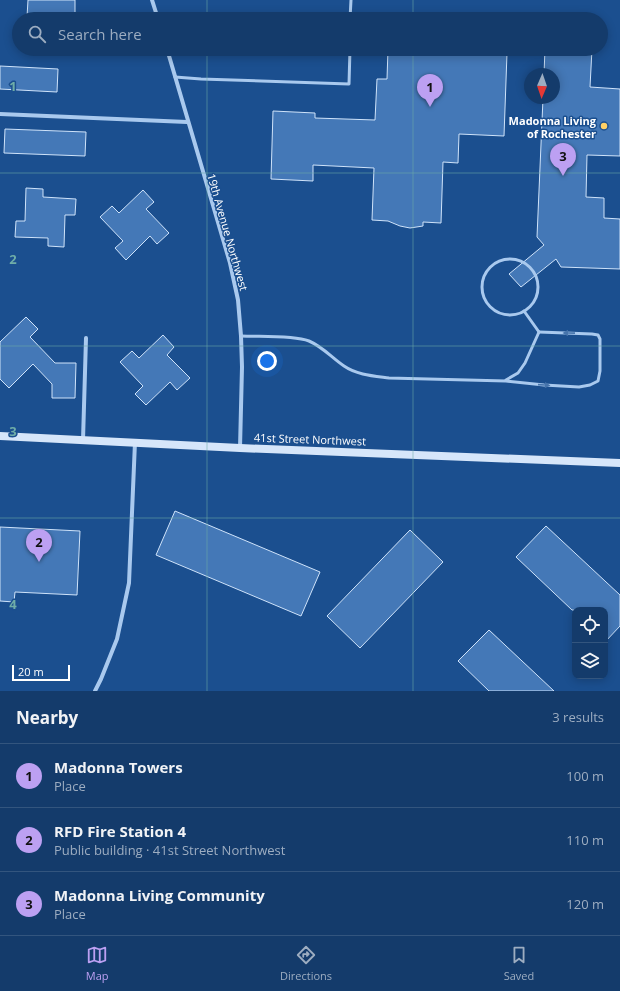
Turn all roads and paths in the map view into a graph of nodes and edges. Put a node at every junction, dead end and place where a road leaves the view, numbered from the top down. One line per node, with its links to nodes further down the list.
1 (152, 0): 3 (street)
2 (351, 0): 4 (lane)
3 (156, 12)
4 (350, 12)
5 (169, 56): 7 (street, 19th Avenue Northwest)
6 (350, 56): 7 (lane)
7 (175, 77): 9 (street, 19th Avenue Northwest)
8 (0, 114): 9 (street)
9 (187, 122): 12 (street, 19th Avenue Northwest)
10 (524, 311): 10 (lane); 11 (lane)
11 (539, 332): 14 (lane); 14 (lane, one-way to 11)
12 (241, 336): 14 (lane); 18 (street, 19th Avenue Northwest)
13 (86, 338): 16 (street)
14 (506, 381)
15 (0, 436): 16 (main road, 41st Street Northwest)
16 (83, 440): 17 (main road, 41st Street Northwest)
17 (135, 442): 18 (main road, 41st Street Northwest); 20 (street)
18 (240, 448): 19 (main road, 41st Street Northwest)
19 (620, 463)
20 (95, 691)

